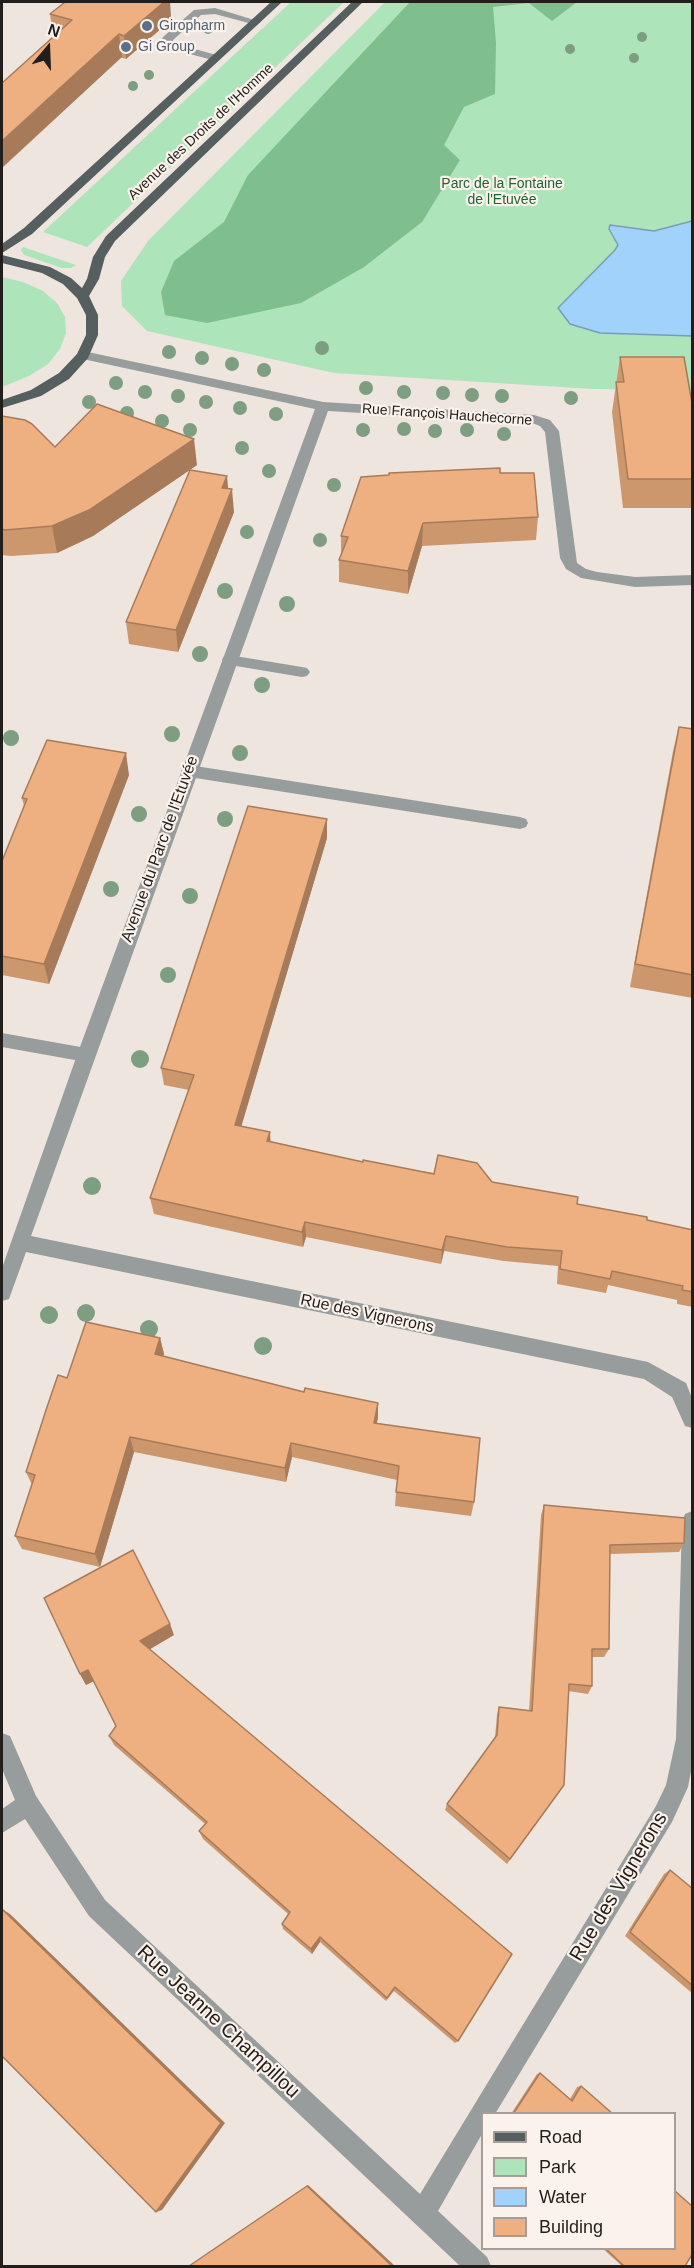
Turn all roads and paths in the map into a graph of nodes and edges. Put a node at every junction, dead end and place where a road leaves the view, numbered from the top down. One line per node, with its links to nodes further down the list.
1 (277, 2): 3 (main road)
2 (358, 2): 7 (main road, Avenue des Droits de l'Homme)
3 (256, 22): 4 (main road); 4 (street)
4 (216, 58): 5 (main road)
5 (2, 249)
6 (2, 259): 7 (main road)
7 (83, 296): 8 (main road)
8 (83, 355): 9 (main road); 10 (street, Rue François Hauchecorne)
9 (2, 404)
10 (323, 406): 11 (street, Rue François Hauchecorne); 12 (street, Avenue du Parc de l'Etuvée)
11 (693, 580)
12 (229, 660): 13 (street); 14 (street, Avenue du Parc de l'Etuvée)
13 (302, 672)
14 (189, 771): 15 (street); 17 (street, Avenue du Parc de l'Etuvée)
15 (520, 823)
16 (2, 1040): 17 (street)
17 (86, 1055): 18 (street, Avenue du Parc de l'Etuvée)
18 (20, 1242): 19 (street, Avenue du Parc de l'Etuvée); 20 (street, Rue des Vignerons)
19 (2, 1293)
20 (693, 1419)
21 (693, 1521): 25 (street, Rue des Vignerons)
22 (2, 1744): 23 (street, Rue Jeanne Champillou)
23 (28, 1804): 24 (street); 27 (street, Rue Jeanne Champillou)
24 (2, 1822)
25 (482, 2112)
26 (481, 2113): 27 (street, Rue des Vignerons)
27 (422, 2215): 28 (street, Rue Jeanne Champillou)
28 (478, 2266)

